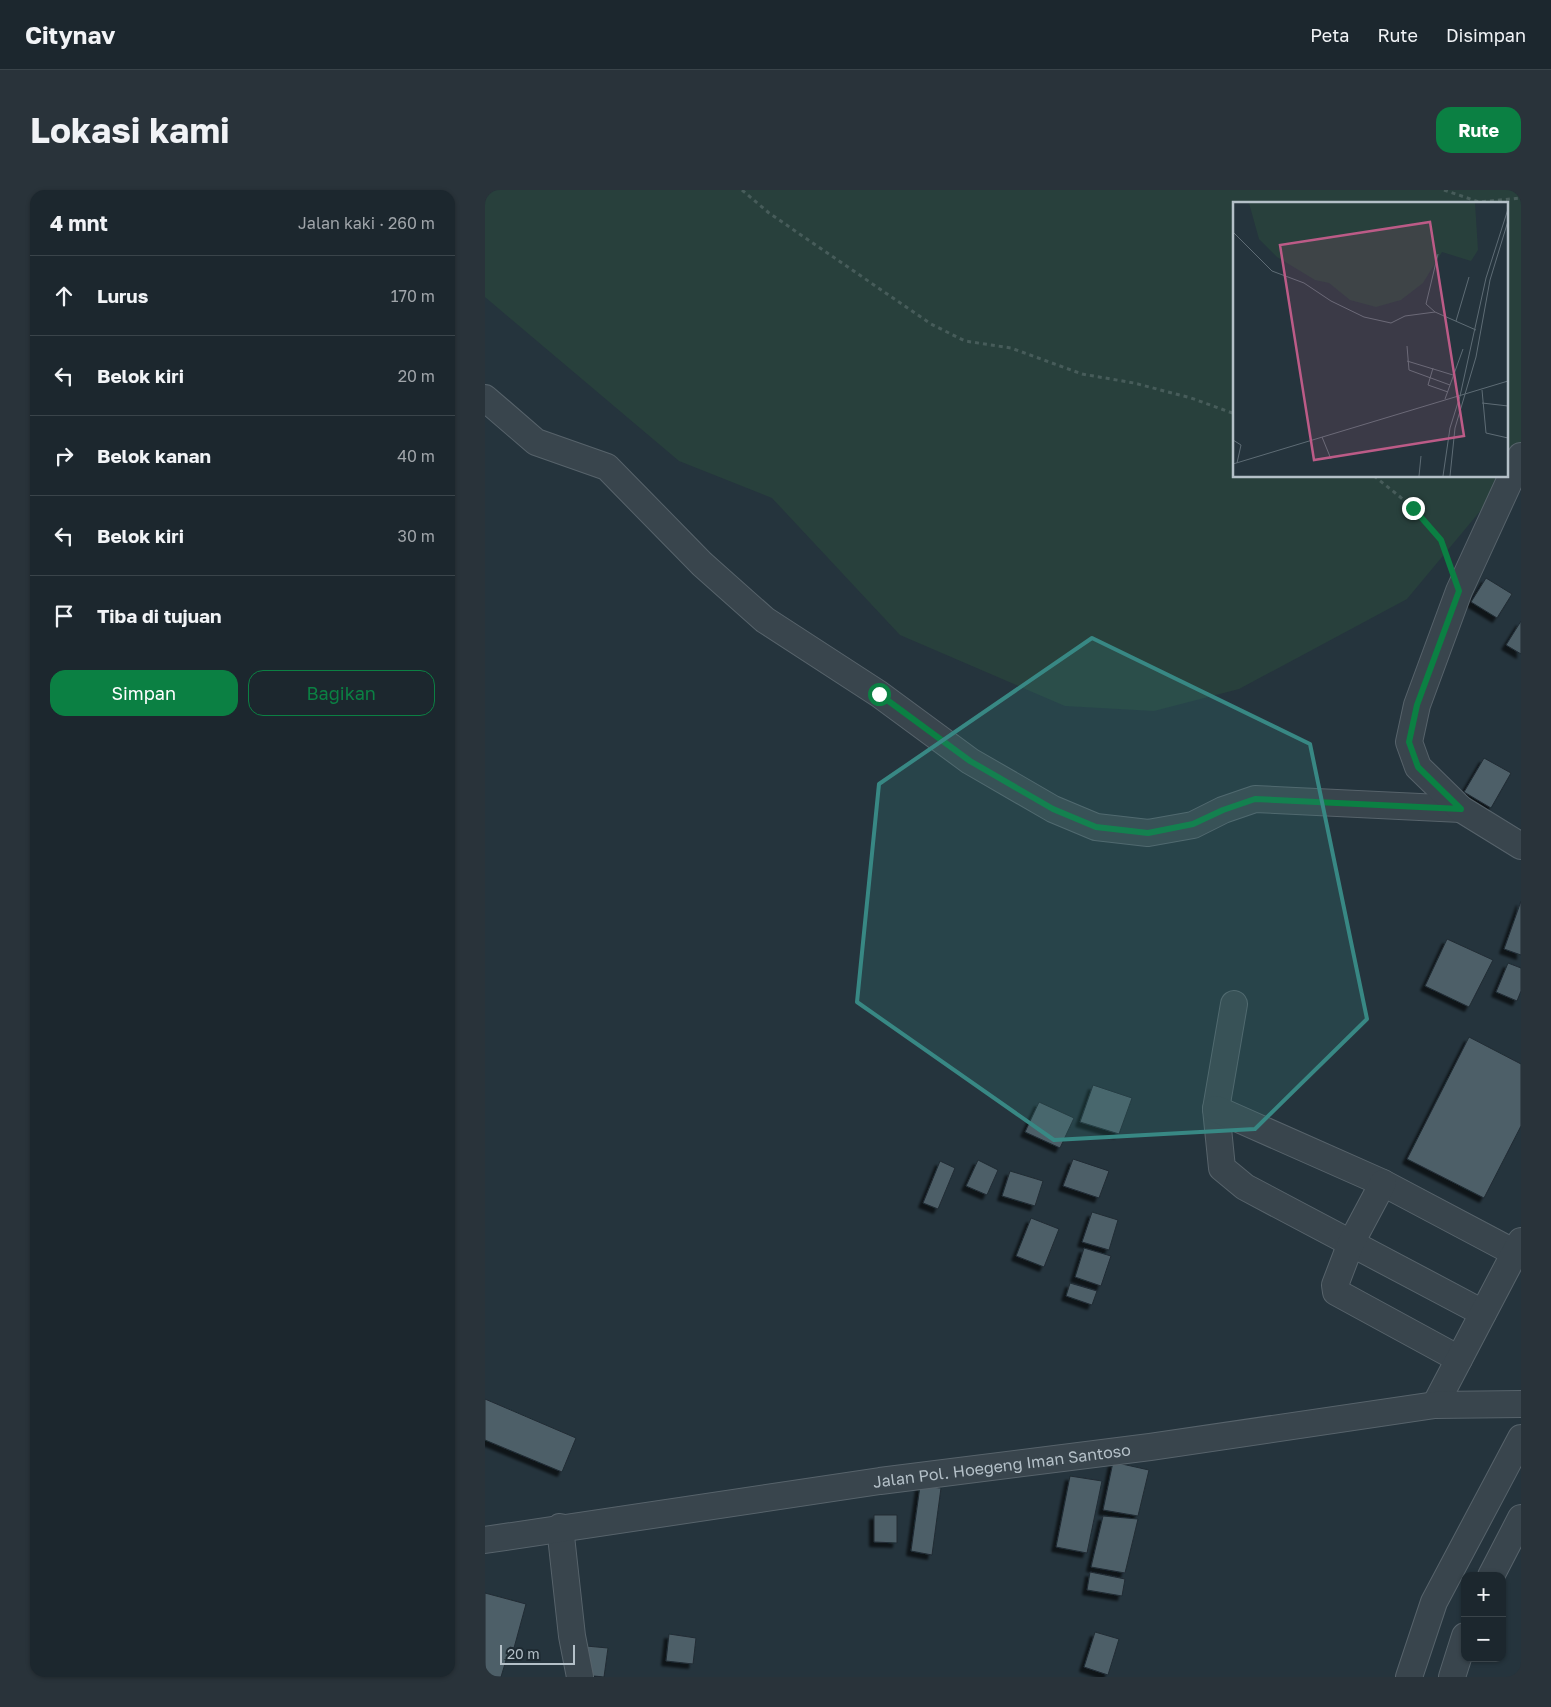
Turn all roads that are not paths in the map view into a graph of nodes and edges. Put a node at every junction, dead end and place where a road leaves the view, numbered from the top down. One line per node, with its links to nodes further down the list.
1 (485, 398): 3 (street)
2 (1521, 456): 3 (street)
3 (1461, 809): 4 (street)
4 (1521, 846)
5 (1234, 1004): 6 (street)
6 (1217, 1109): 7 (street); 8 (street)
7 (1383, 1183): 8 (street); 9 (street)
8 (1351, 1243): 10 (street); 11 (street)
9 (1518, 1247): 10 (street)
10 (1483, 1313): 11 (street)
11 (1459, 1358): 13 (street)
12 (1521, 1404): 13 (street, Jalan Pol. Hoegeng Iman Santoso)
13 (1435, 1405): 16 (street, Jalan Pol. Hoegeng Iman Santoso)
14 (1521, 1438): 21 (street)
15 (1521, 1518): 18 (street)
16 (560, 1527): 17 (street, Jalan Pol. Hoegeng Iman Santoso); 20 (street)
17 (485, 1540)
18 (1493, 1572)
19 (1461, 1649): 22 (street)
20 (580, 1677)
21 (1409, 1677)
22 (1452, 1677)

